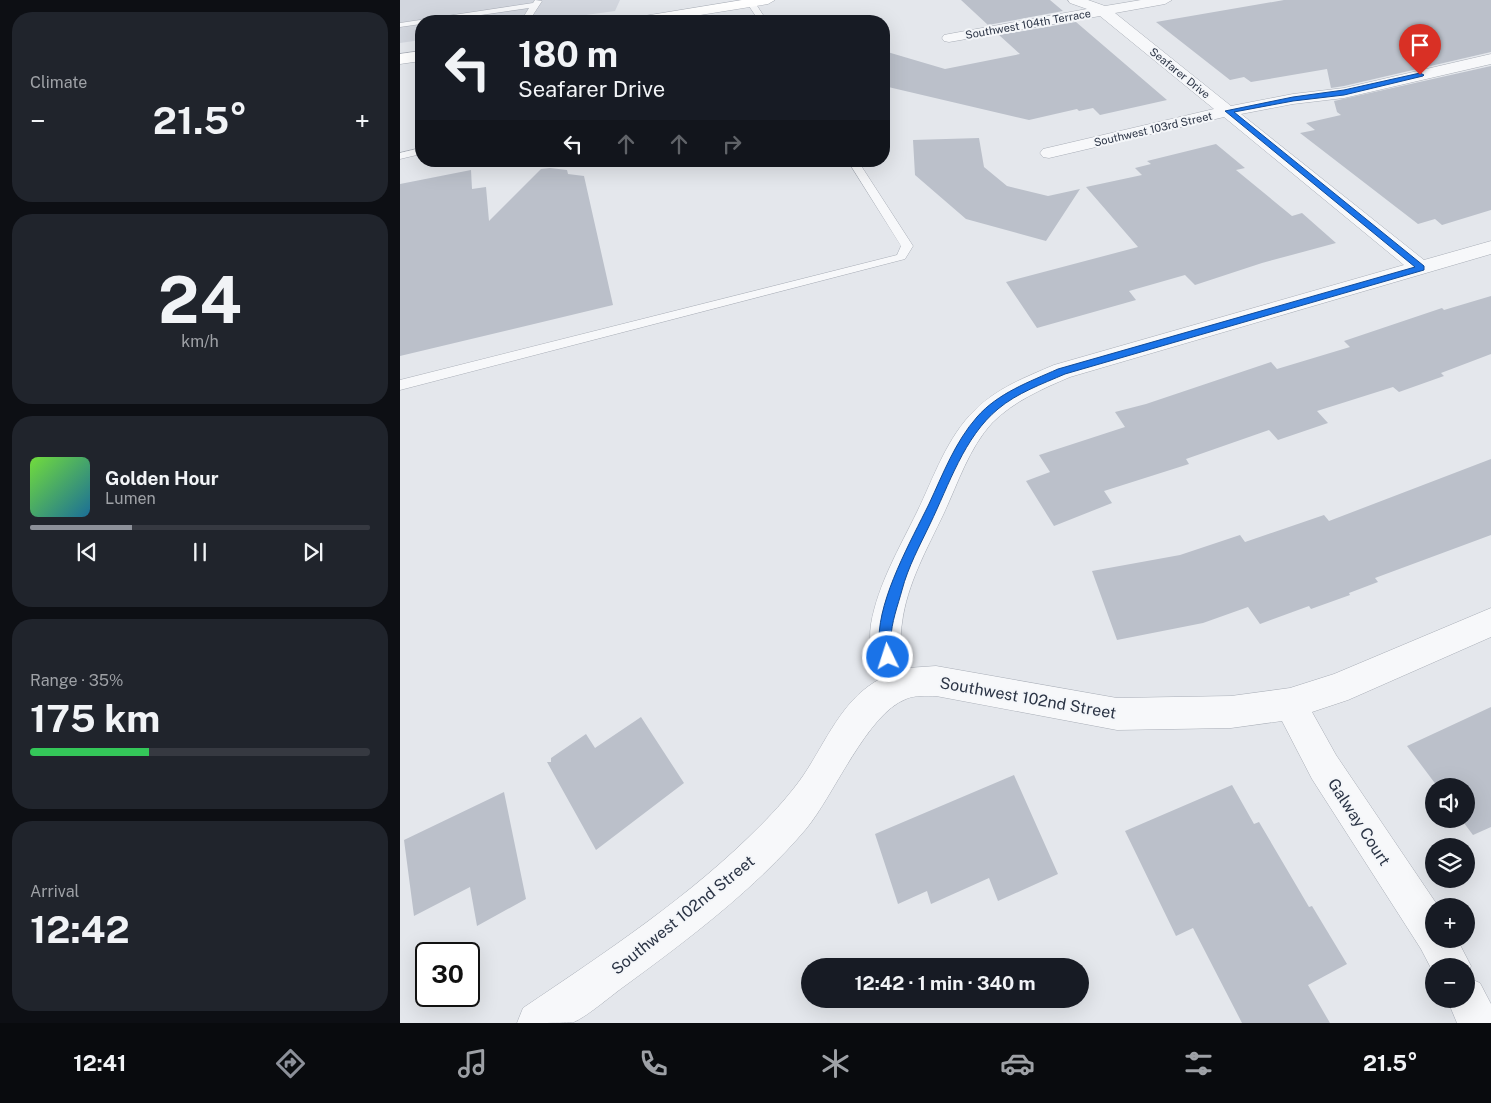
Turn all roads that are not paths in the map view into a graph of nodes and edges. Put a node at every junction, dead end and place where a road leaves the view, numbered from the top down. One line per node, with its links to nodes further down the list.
1 (675, 0): 8 (main road)
2 (768, 0): 6 (main road)
3 (1075, 0): 7 (street, Seafarer Drive)
4 (1165, 0): 7 (street, Southwest 104th Terrace)
5 (537, 3): 9 (lane); 10 (lane)
6 (751, 3): 8 (main road); 12 (lane)
7 (1100, 5): 15 (street, Southwest 104th Terrace); 19 (street, Seafarer Drive)
8 (682, 14): 11 (main road)
9 (465, 15)
10 (528, 15)
11 (647, 15)
12 (759, 15)
13 (415, 23): 14 (lane)
14 (400, 25)
15 (949, 38)
16 (415, 57): 17 (main road)
17 (400, 59)
18 (1491, 59): 19 (street, Southwest 103rd Street)
19 (1229, 111): 21 (street, Southwest 103rd Street); 25 (street, Seafarer Drive)
20 (415, 152): 22 (lane)
21 (1049, 153)
22 (400, 156)
23 (857, 167): 26 (lane)
24 (1491, 247): 25 (street)
25 (1421, 268): 28 (street)
26 (400, 385)
27 (1491, 622): 29 (street, Southwest 102nd Street)
28 (899, 686): 29 (street, Southwest 102nd Street); 32 (street, Southwest 102nd Street)
29 (1290, 704): 30 (street, Galway Court)
30 (1425, 921)
31 (1472, 1008): 33 (street)
32 (538, 1023)
33 (1479, 1023)

